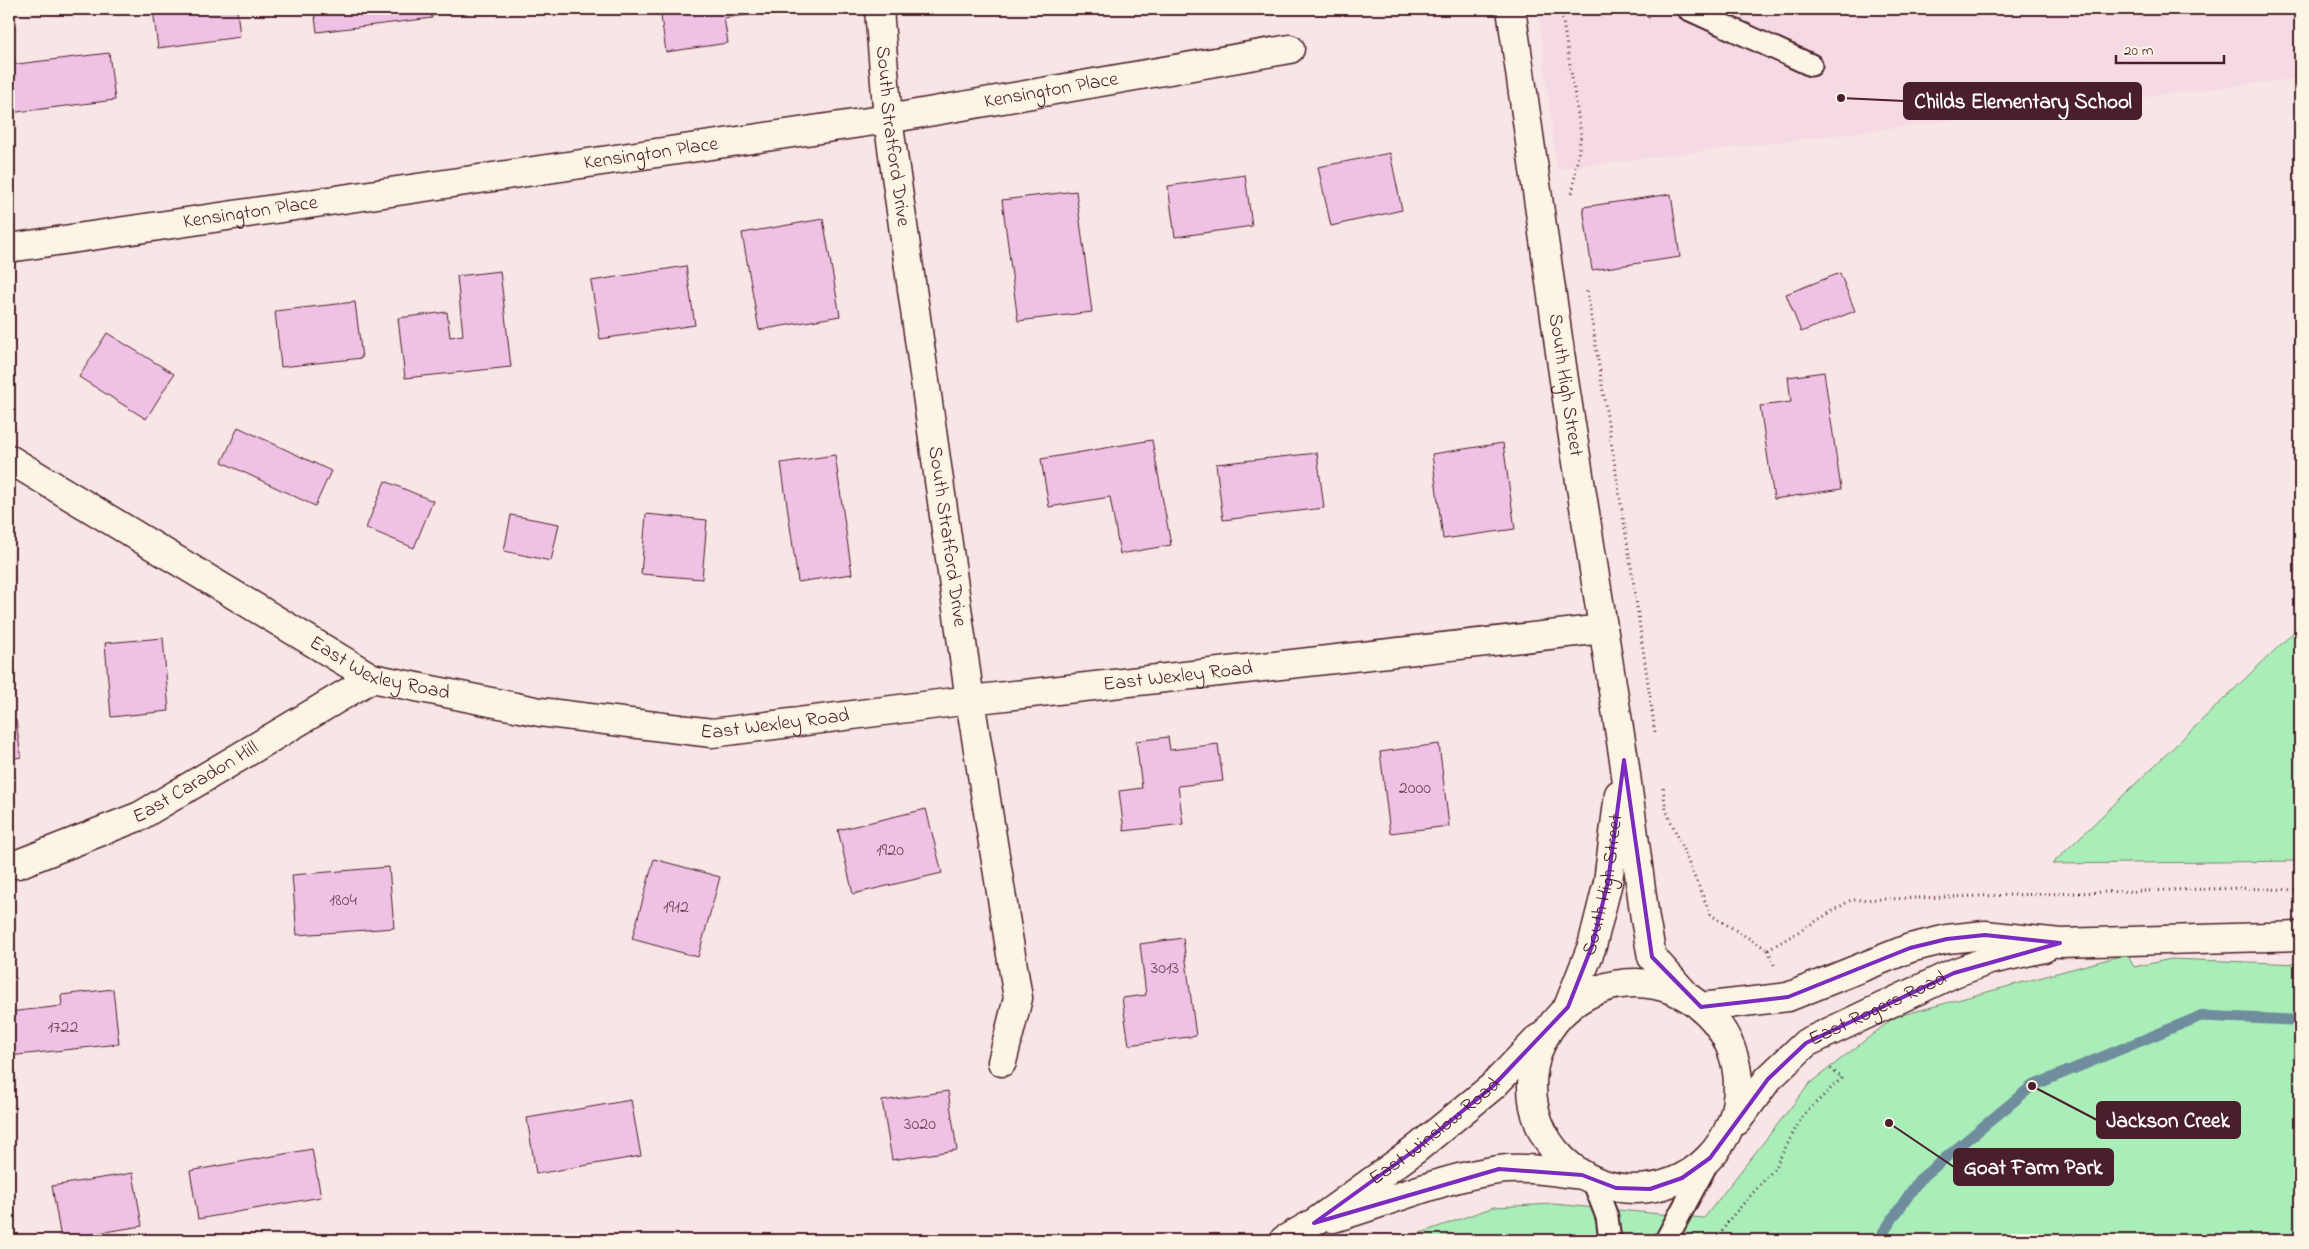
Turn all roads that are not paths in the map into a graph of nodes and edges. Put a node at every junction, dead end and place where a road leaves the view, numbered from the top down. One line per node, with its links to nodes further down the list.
1 (879, 9): 6 (street, South Stratford Drive)
2 (1510, 9): 9 (street, South High Street)
3 (1688, 9): 5 (lane)
4 (1290, 49): 6 (street, Kensington Place)
5 (1811, 65)
6 (888, 119): 7 (street, Kensington Place); 11 (street, South Stratford Drive)
7 (9, 248)
8 (9, 459): 10 (street, East Wexley Road)
9 (1603, 629): 11 (street, East Wexley Road); 12 (street, South High Street)
10 (372, 678): 11 (street, East Wexley Road); 13 (street, East Caradon Hill)
11 (970, 700): 19 (street, South Stratford Drive)
12 (1624, 760): 16 (street, South High Street); 17 (street, South High Street)
13 (9, 864)
14 (2288, 936): 15 (street, East Rogers Road)
15 (2060, 943): 16 (street, East Rogers Road); 20 (street, East Rogers Road)
16 (1694, 1002): 17 (street); 20 (street)
17 (1568, 1007): 18 (street, East Winslow Road)
18 (1547, 1030): 22 (street); 23 (street, East Winslow Road)
19 (1002, 1062)
20 (1730, 1130): 21 (street, East Rogers Road)
21 (1710, 1158): 22 (street, East Rogers Road); 26 (lane)
22 (1588, 1177): 23 (street, East Winslow Road); 25 (lane)
23 (1314, 1224): 24 (street, East Winslow Road)
24 (1284, 1240)
25 (1610, 1240)
26 (1666, 1240)

